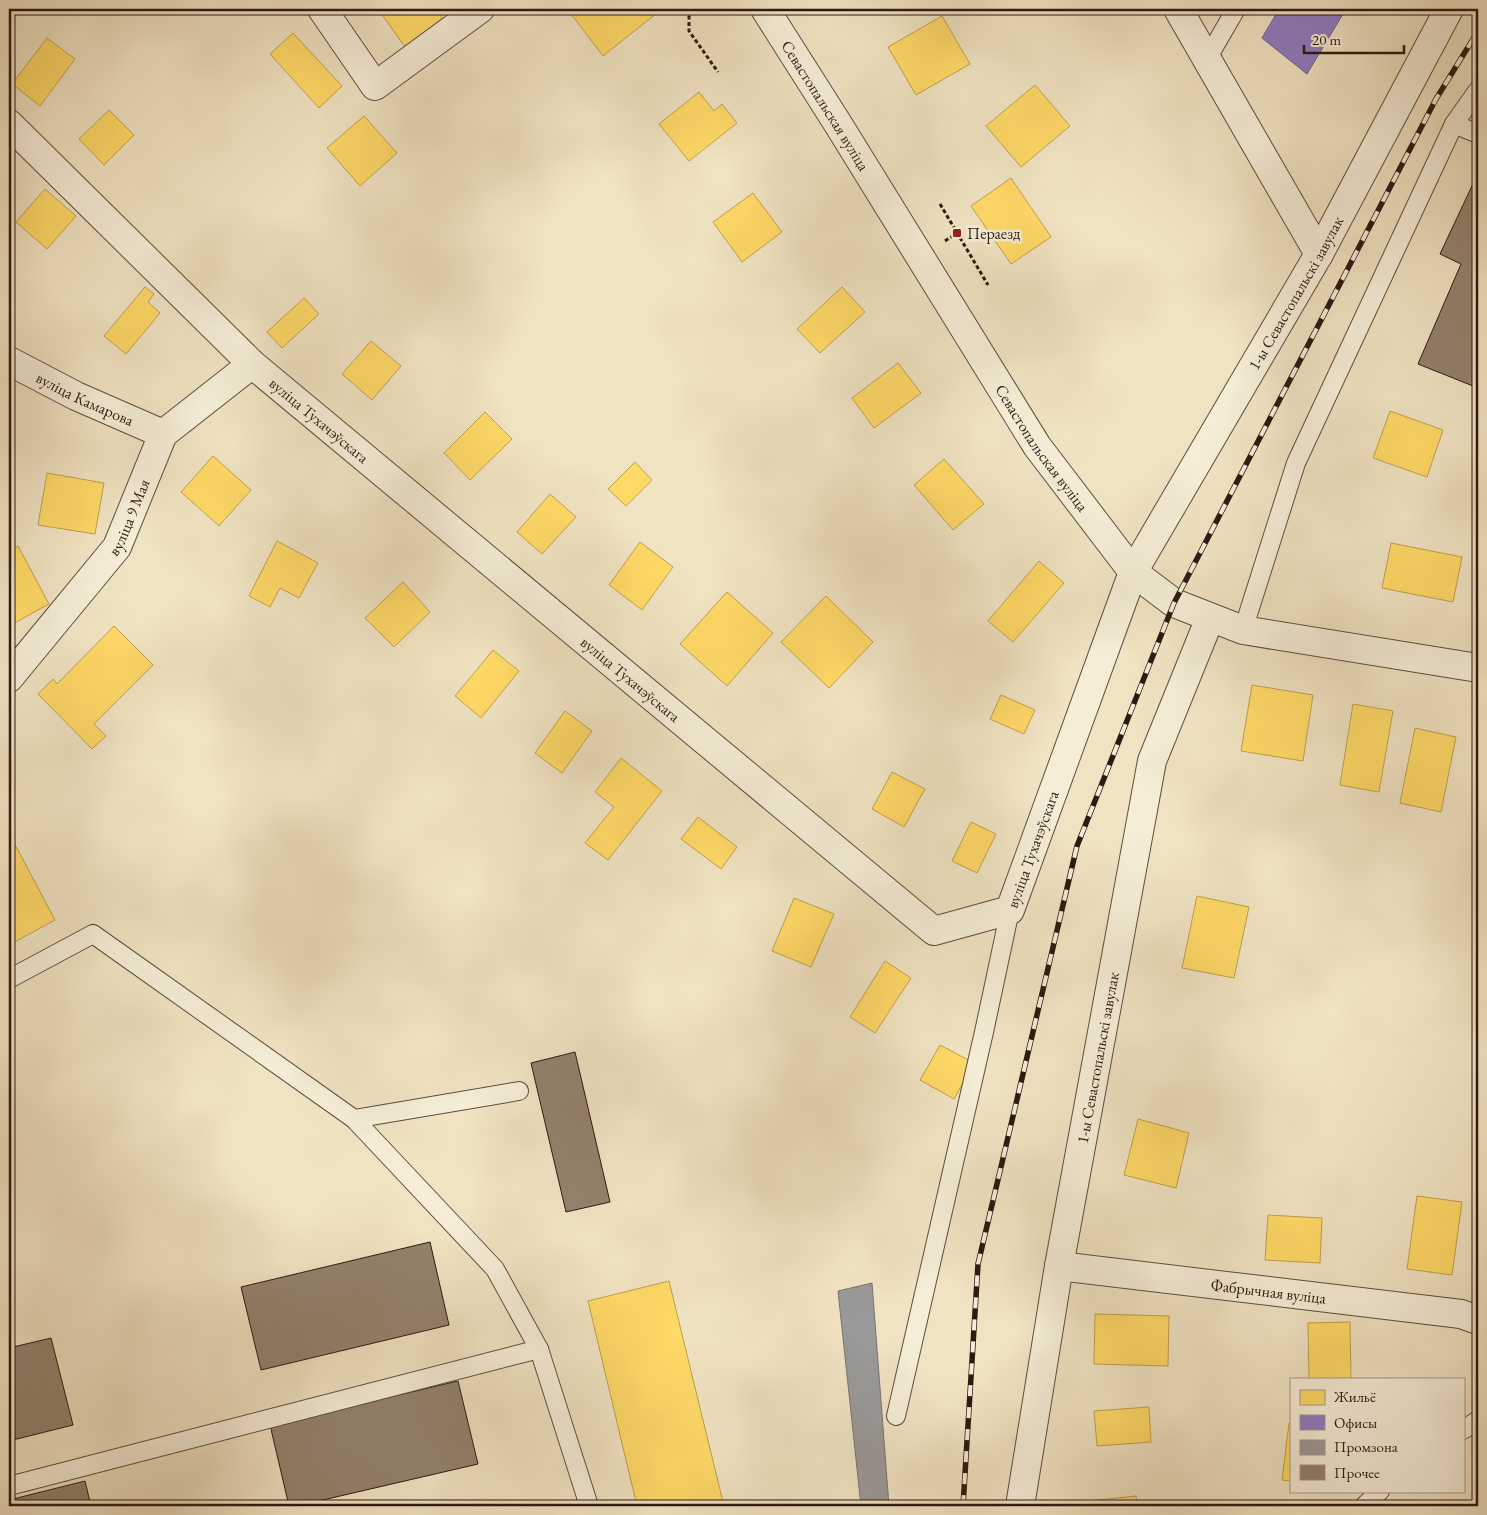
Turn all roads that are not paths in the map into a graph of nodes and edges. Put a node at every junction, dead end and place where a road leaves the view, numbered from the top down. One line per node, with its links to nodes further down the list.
1 (322, 9): 2 (street)
2 (480, 9)
3 (765, 9): 16 (street, Севастопальская вуліца)
4 (1178, 9): 7 (street)
5 (1236, 9): 7 (lane)
6 (1449, 9): 12 (street, 1-ы Севастопальскі завулак)
7 (1206, 59): 12 (street)
8 (1478, 90): 10 (lane)
9 (9, 124): 14 (street, вуліца Тухачэўскага)
10 (1454, 124): 11 (lane); 18 (lane)
11 (1478, 134)
12 (1318, 254): 16 (street, 1-ы Севастопальскі завулак)
13 (9, 360): 15 (street, вуліца Камарова)
14 (252, 364): 15 (street, вуліца 9 Мая); 21 (street, вуліца Тухачэўскага)
15 (163, 434): 20 (street, вуліца 9 Мая)
16 (1133, 572): 17 (street, Севастопальская вуліца); 21 (street, вуліца Тухачэўскага)
17 (1210, 618): 18 (street, Севастопальская вуліца); 25 (street, 1-ы Севастопальскі завулак)
18 (1243, 630): 19 (street, Севастопальская вуліца)
19 (1478, 668)
20 (9, 678)
21 (1010, 910): 28 (lane)
22 (9, 979): 24 (lane)
23 (519, 1091): 24 (lane)
24 (354, 1120): 27 (lane)
25 (1059, 1266): 26 (street, Фабрычная вуліца); 34 (street, 1-ы Севастопальскі завулак)
26 (1478, 1320)
27 (539, 1349): 31 (lane); 33 (lane)
28 (896, 1416)
29 (1478, 1420): 30 (lane)
30 (1464, 1429)
31 (9, 1486)
32 (1379, 1492): 35 (lane)
33 (589, 1506)
34 (1020, 1506)
35 (1364, 1506)

